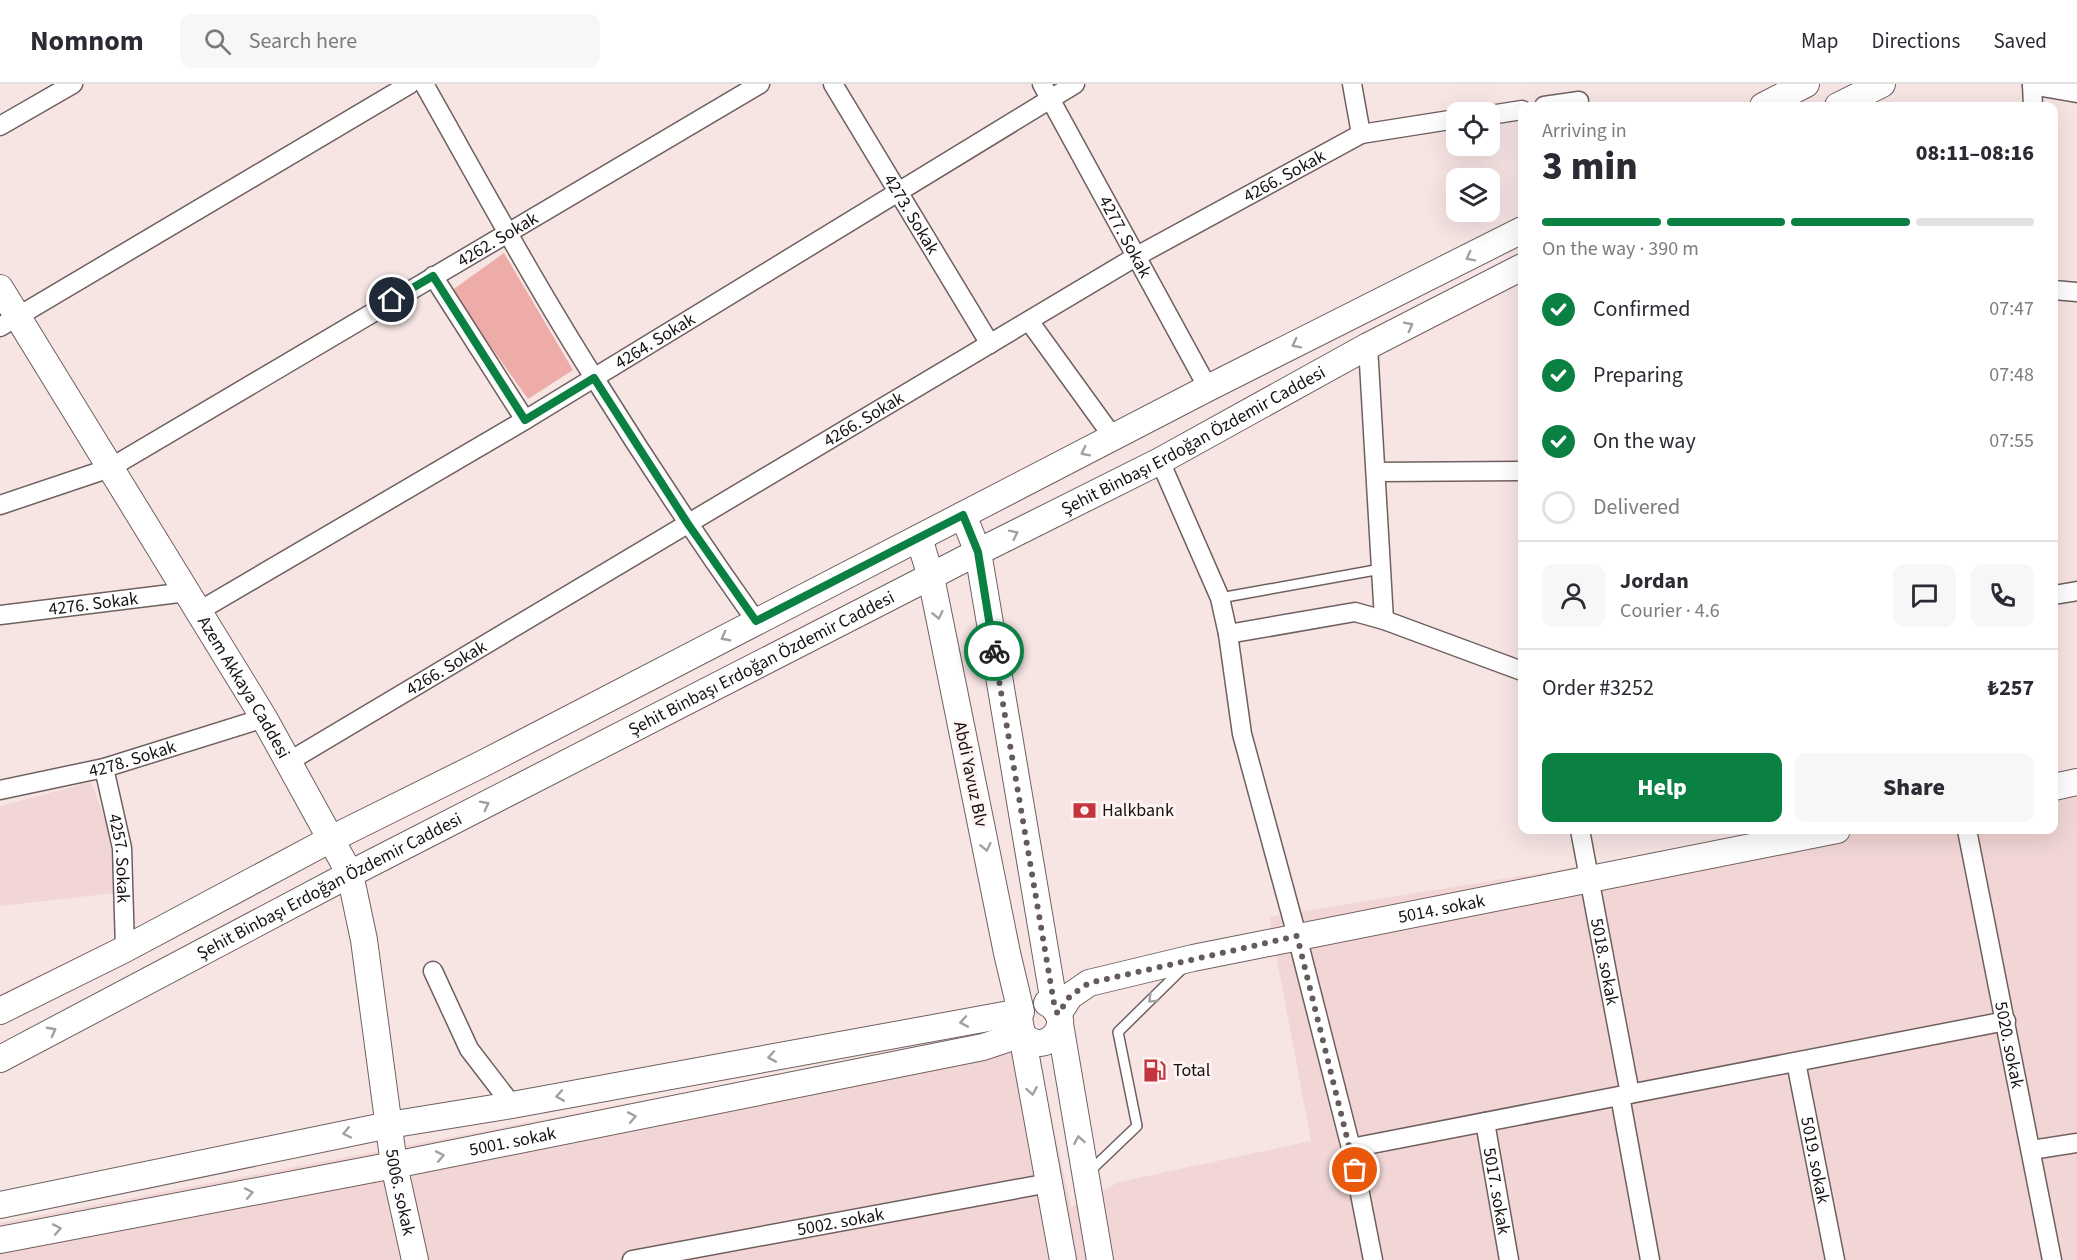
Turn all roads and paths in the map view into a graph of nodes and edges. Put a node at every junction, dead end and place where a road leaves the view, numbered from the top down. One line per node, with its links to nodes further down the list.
1 (410, 84): 32 (street)
2 (424, 84): 25 (street)
3 (760, 84): 25 (street, 4262. Sokak)
4 (832, 84): 23 (street, 4273. Sokak)
5 (1075, 84): 11 (street, 4264. Sokak)
6 (1352, 84): 22 (street)
7 (1805, 84): 15 (main road)
8 (1882, 84): 16 (main road)
9 (69, 85): 21 (street)
10 (2032, 85): 12 (street); 17 (street)
11 (1046, 91): 23 (street, 4264. Sokak); 26 (street, 4277. Sokak)
12 (2077, 93)
13 (1579, 97): 14 (street)
14 (1560, 102)
15 (1771, 102)
16 (1846, 102)
17 (2033, 102)
18 (1518, 110): 19 (street)
19 (1500, 113)
20 (1446, 121): 22 (street, 4266. Sokak)
21 (0, 126)
22 (1361, 134): 26 (street, 4266. Sokak)
23 (898, 192): 34 (street, 4273. Sokak); 36 (street, 4264. Sokak)
24 (1518, 232): 37 (main road, Şehit Binbaşı Erdoğan Özdemir Caddesi, one-way to 37)
25 (508, 233): 28 (street, 4262. Sokak); 36 (street)
26 (1137, 256): 33 (street, 4266. Sokak); 37 (street, 4277. Sokak)
27 (1518, 269): 35 (main road, Şehit Binbaşı Erdoğan Özdemir Caddesi, one-way to 27)
28 (433, 276): 38 (street); 41 (street, 4262. Sokak)
29 (0, 288): 32 (main road, Azem Akkaya Caddesi)
30 (2058, 290): 31 (street)
31 (2077, 292)
32 (8, 321): 41 (main road, Azem Akkaya Caddesi)
33 (1029, 321): 34 (street, 4266. Sokak); 39 (street)
34 (990, 344): 46 (street, 4266. Sokak)
35 (1368, 346): 40 (main road, Şehit Binbaşı Erdoğan Özdemir Caddesi); 43 (street)
36 (594, 378): 38 (street, 4264. Sokak); 46 (street)
37 (1208, 388): 39 (main road, Şehit Binbaşı Erdoğan Özdemir Caddesi)
38 (525, 420): 54 (street, 4264. Sokak)
39 (1113, 437): 45 (main road, Şehit Binbaşı Erdoğan Özdemir Caddesi, one-way to 45)
40 (1160, 461): 48 (main road, Şehit Binbaşı Erdoğan Özdemir Caddesi, one-way to 40); 53 (street)
41 (110, 468): 44 (street, 4262. Sokak); 54 (main road, Azem Akkaya Caddesi)
42 (1518, 471): 43 (street)
43 (1376, 472): 49 (street)
44 (0, 505)
45 (963, 515): 47 (main road, Şehit Binbaşı Erdoğan Özdemir Caddesi); 48 (main road)
46 (688, 524): 57 (street); 61 (street, 4266. Sokak)
47 (919, 538): 50 (main road, Abdi Yavuz Blv); 57 (main road, Şehit Binbaşı Erdoğan Özdemir Caddesi)
48 (978, 552): 50 (main road, Şehit Binbaşı Erdoğan Özdemir Caddesi); 77 (main road)
49 (1381, 569): 53 (lane); 56 (street)
50 (931, 577): 70 (main road, Şehit Binbaşı Erdoğan Özdemir Caddesi, one-way to 50); 79 (main road, Abdi Yavuz Blv, one-way to 79)
51 (2077, 591): 52 (street)
52 (2058, 594)
53 (1220, 598): 58 (street)
54 (193, 602): 55 (street, 4276. Sokak); 60 (main road, Azem Akkaya Caddesi)
55 (0, 615)
56 (1384, 620): 58 (street); 59 (street)
57 (756, 621): 69 (main road, Şehit Binbaşı Erdoğan Özdemir Caddesi, one-way to 69)
58 (1228, 634): 72 (street)
59 (1518, 670)
60 (264, 718): 61 (main road, Azem Akkaya Caddesi); 62 (street, 4278. Sokak)
61 (288, 762): 69 (main road, Azem Akkaya Caddesi)
62 (104, 768): 65 (street, 4278. Sokak); 73 (street, 4257. Sokak)
63 (2077, 782): 64 (main road)
64 (2058, 786)
65 (0, 790)
66 (1581, 834): 71 (street, 5018. sokak)
67 (1817, 834): 71 (main road, 5014. sokak)
68 (1968, 834): 78 (street, 5020. sokak)
69 (331, 839): 70 (main road, Azem Akkaya Caddesi); 73 (main road, Şehit Binbaşı Erdoğan Özdemir Caddesi)
70 (350, 874): 80 (main road, Şehit Binbaşı Erdoğan Özdemir Caddesi, one-way to 70); 85 (main road, Azem Akkaya Caddesi)
71 (1589, 879): 72 (main road, 5014. sokak); 82 (street, 5018. sokak)
72 (1297, 936): 74 (main road, 5014. sokak); 87 (street)
73 (124, 949): 76 (main road, Şehit Binbaşı Erdoğan Özdemir Caddesi)
74 (1193, 958): 77 (main road, 5014. sokak); 90 (lane, one-way to 90)
75 (433, 971): 83 (street)
76 (0, 1011)
77 (1058, 1016): 79 (main road); 79 (main road); 90 (main road, one-way to 77)
78 (2006, 1021): 81 (street); 88 (street, 5020. sokak)
79 (1022, 1022): 83 (main road, 5001. sokak, one-way to 83); 89 (main road, 5001. sokak, one-way to 79); 91 (main road, Abdi Yavuz Blv, one-way to 91)
80 (0, 1059)
81 (1796, 1062): 82 (street); 101 (street, 5019. sokak)
82 (1625, 1095): 84 (street); 100 (street, 5018. sokak)
83 (512, 1105): 85 (main road, 5001. sokak)
84 (1485, 1122): 87 (street); 99 (street, 5017. sokak)
85 (389, 1125): 89 (main road, 5006. sokak); 92 (main road, 5001. sokak, one-way to 92)
86 (2077, 1143): 88 (street)
87 (1351, 1148): 98 (street)
88 (2031, 1150): 102 (street, 5020. sokak)
89 (394, 1165): 93 (main road, 5001. sokak, one-way to 89); 94 (main road, 5006. sokak)
90 (1085, 1176): 97 (main road)
91 (1049, 1183): 95 (street, 5002. sokak); 96 (main road, Abdi Yavuz Blv)
92 (0, 1205)
93 (0, 1240)
94 (415, 1260)
95 (632, 1260)
96 (1063, 1260)
97 (1100, 1260)
98 (1373, 1260)
99 (1509, 1260)
100 (1650, 1260)
101 (1835, 1260)
102 (2052, 1260)

